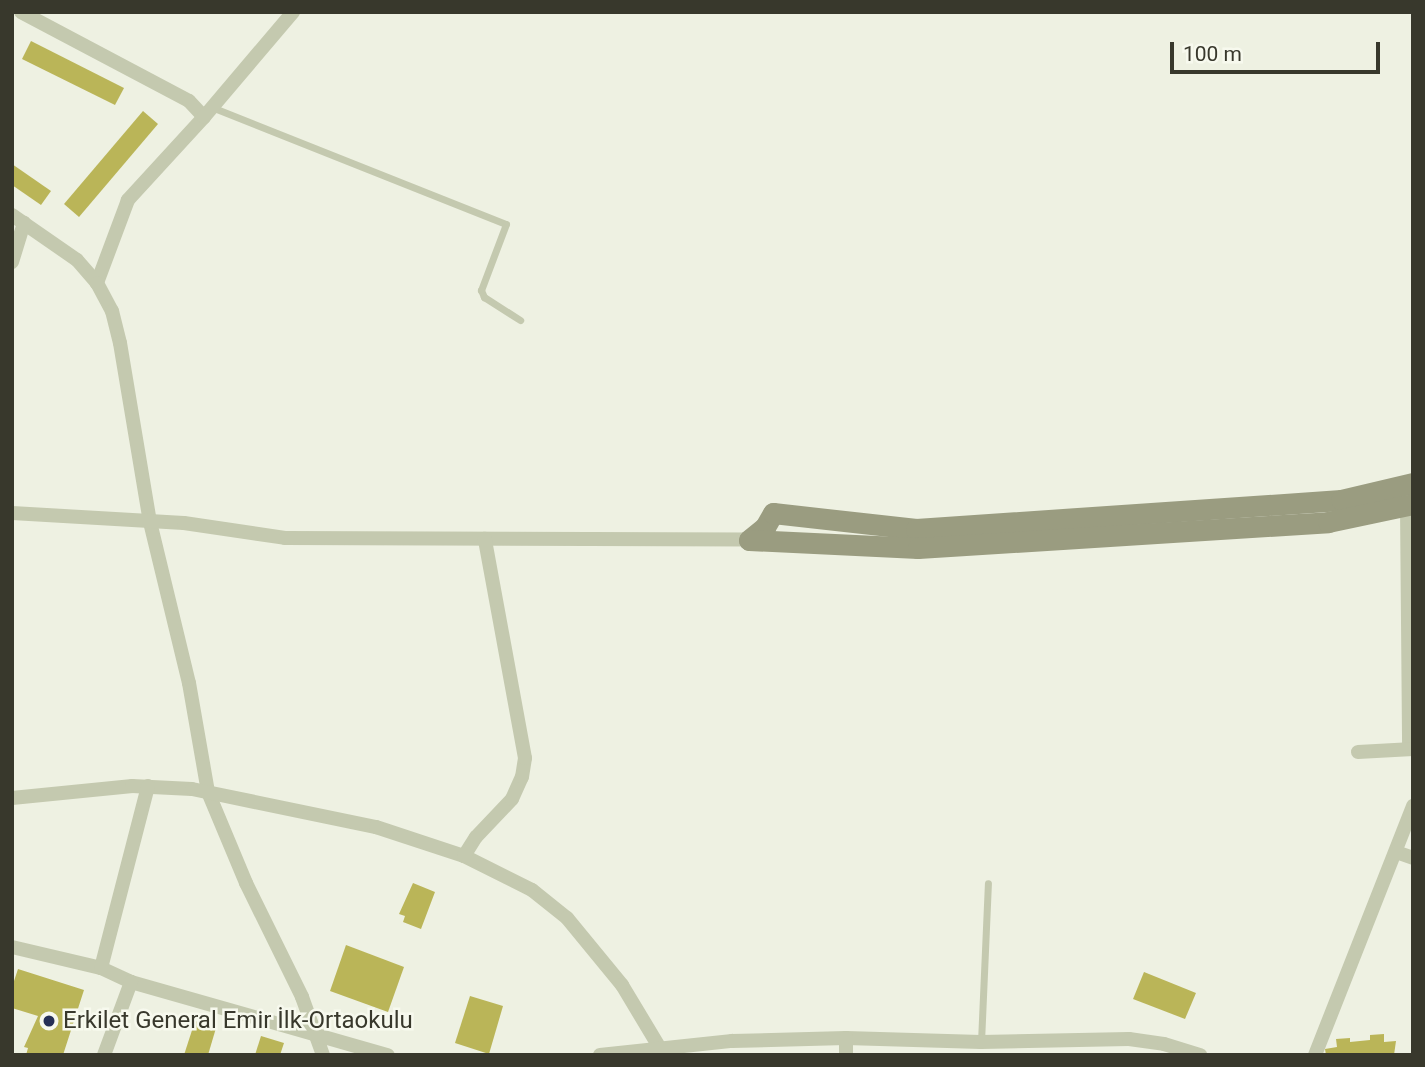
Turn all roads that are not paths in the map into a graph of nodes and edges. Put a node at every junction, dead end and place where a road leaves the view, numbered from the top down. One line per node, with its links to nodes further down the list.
1 (21, 12): 3 (street)
2 (293, 12): 3 (street)
3 (209, 113): 6 (street); 7 (lane)
4 (18, 219): 5 (street); 6 (street)
5 (12, 262)
6 (97, 283): 11 (street)
7 (520, 320)
8 (1413, 483): 13 (street)
9 (1410, 505): 13 (street); 14 (street)
10 (12, 513): 11 (street)
11 (150, 522): 12 (street); 17 (street)
12 (485, 539): 13 (street); 21 (street)
13 (749, 540)
14 (1411, 749): 15 (street)
15 (1359, 752)
16 (148, 786): 17 (street); 18 (street); 25 (street)
17 (208, 792): 21 (street); 27 (street)
18 (12, 798)
19 (1413, 806): 20 (street)
20 (1396, 852): 22 (street); 39 (street)
21 (464, 856): 31 (street)
22 (1413, 858)
23 (988, 883): 30 (lane)
24 (12, 947): 25 (street)
25 (101, 968): 26 (street)
26 (131, 982): 27 (street); 32 (street)
27 (317, 1037): 33 (street); 34 (street)
28 (846, 1038): 30 (street); 31 (street); 36 (street)
29 (1103, 1040): 30 (street); 37 (street); 38 (street)
30 (981, 1048)
31 (662, 1051): 35 (street)
32 (104, 1055)
33 (323, 1055)
34 (388, 1055)
35 (600, 1055)
36 (846, 1055)
37 (1098, 1055)
38 (1200, 1055)
39 (1315, 1055)

